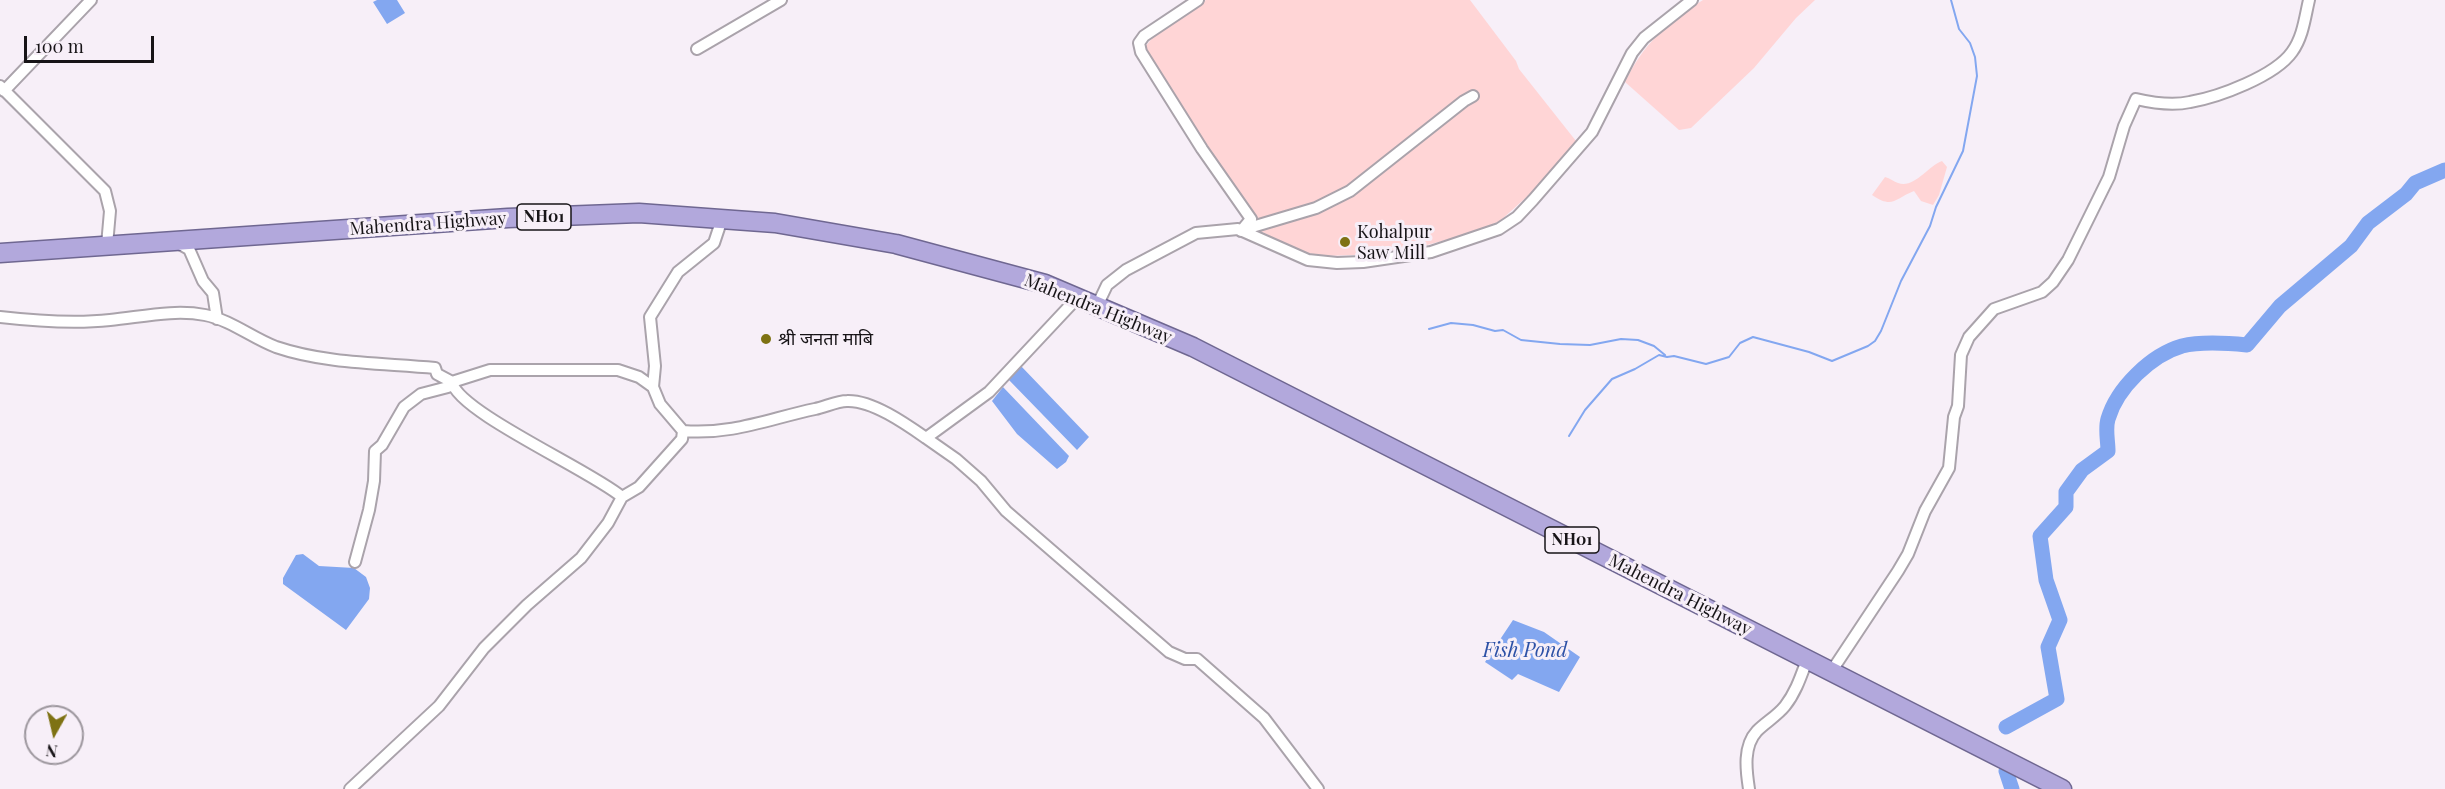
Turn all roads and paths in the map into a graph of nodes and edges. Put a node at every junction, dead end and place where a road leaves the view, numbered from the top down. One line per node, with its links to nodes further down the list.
1 (92, 0): 7 (street)
2 (781, 0): 6 (street)
3 (1198, 0): 10 (street)
4 (1692, 0): 10 (street)
5 (2309, 0): 25 (street)
6 (697, 49)
7 (2, 88): 12 (street)
8 (1473, 96): 10 (street)
9 (722, 219): 11 (highway, Mahendra Highway / NH01); 14 (highway, Mahendra Highway / NH01); 19 (street)
10 (1241, 231): 15 (street)
11 (172, 241): 12 (highway, Mahendra Highway / NH01); 17 (street)
12 (107, 245): 13 (highway, Mahendra Highway / NH01)
13 (0, 253)
14 (1078, 297): 15 (highway, Mahendra Highway / NH01); 21 (street)
15 (1097, 306): 24 (highway, Mahendra Highway / NH01)
16 (0, 317): 17 (street)
17 (217, 319): 18 (street)
18 (452, 382): 19 (street); 22 (street); 23 (street)
19 (653, 387): 20 (street)
20 (683, 431): 21 (street); 22 (street)
21 (926, 438): 27 (street)
22 (622, 497): 26 (street)
23 (355, 562)
24 (1807, 660): 25 (highway, Mahendra Highway / NH01); 28 (street)
25 (1831, 672): 29 (highway, Mahendra Highway / NH01)
26 (350, 789)
27 (1318, 789)
28 (1749, 789)
29 (2062, 789)

